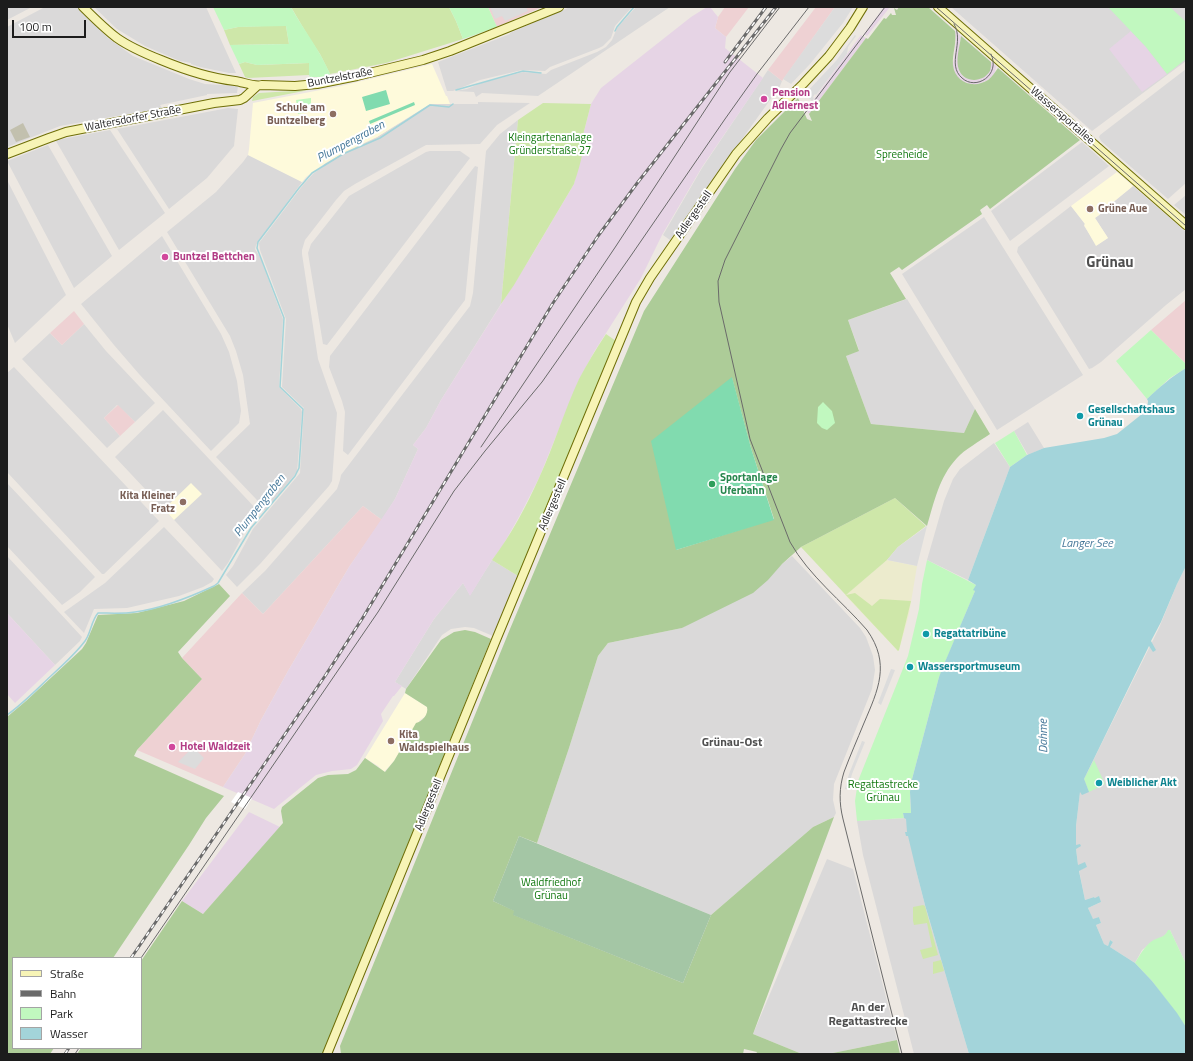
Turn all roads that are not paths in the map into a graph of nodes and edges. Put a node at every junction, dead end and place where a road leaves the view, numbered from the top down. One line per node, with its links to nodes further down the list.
1 (83, 7): 5 (main road, Buntzelstraße)
2 (559, 7): 5 (main road, Buntzelstraße)
3 (863, 7): 8 (main road, Adlergestell)
4 (938, 7): 7 (main road, Wassersportallee)
5 (257, 86): 6 (main road, Waltersdorfer Straße)
6 (7, 154)
7 (1186, 225)
8 (327, 1054)

